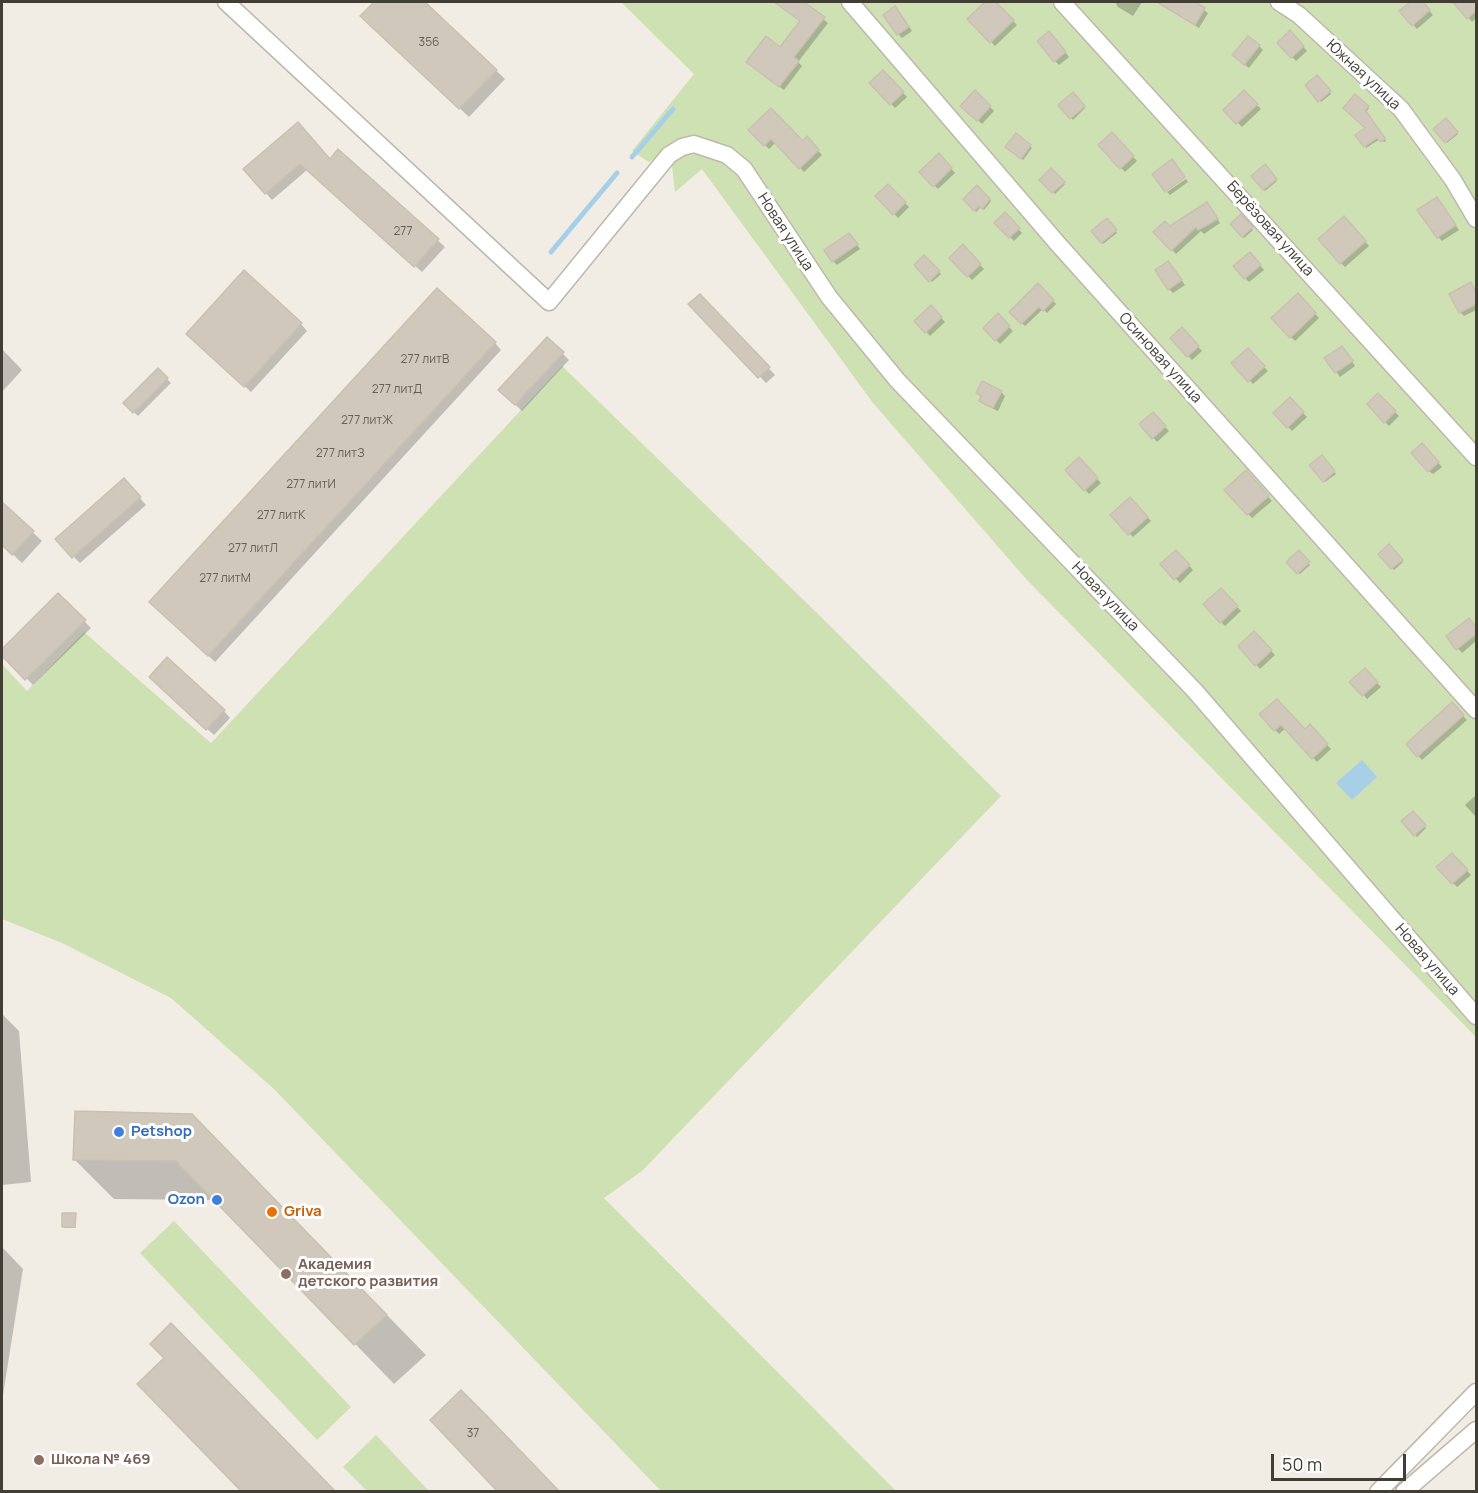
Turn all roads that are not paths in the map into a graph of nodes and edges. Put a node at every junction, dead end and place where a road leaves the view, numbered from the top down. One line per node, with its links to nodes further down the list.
1 (226, 2): 8 (street, Новая улица)
2 (850, 2): 7 (street, Осиновая улица)
3 (1062, 2): 6 (street, Берёзовая улица)
4 (1279, 2): 5 (street, Южная улица)
5 (1476, 219)
6 (1476, 457)
7 (1476, 710)
8 (1476, 1016)
9 (1476, 1392): 11 (street)
10 (1476, 1430): 12 (street)
11 (1378, 1491)
12 (1404, 1491)

